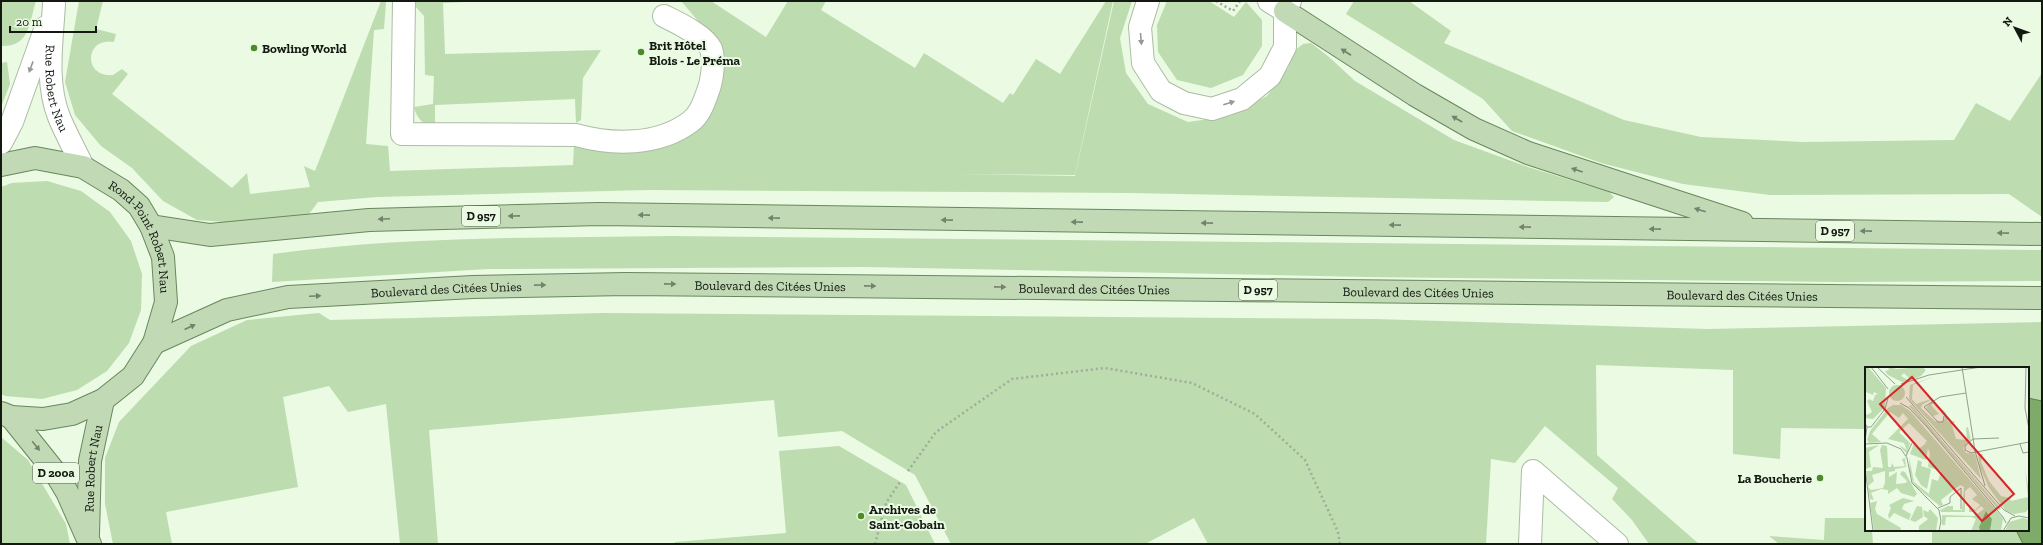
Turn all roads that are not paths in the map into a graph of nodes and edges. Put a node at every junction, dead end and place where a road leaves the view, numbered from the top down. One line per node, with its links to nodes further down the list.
1 (404, 1): 5 (street)
2 (1148, 1): 4 (street, one-way to 4)
3 (55, 3): 6 (street, Rue Robert Nau, one-way to 6); 8 (street, Rue Robert Nau)
4 (1281, 4): 10 (main road, one-way to 4)
5 (664, 16)
6 (1, 143)
7 (1, 165): 8 (main road, Rond-Point Robert Nau)
8 (83, 167): 9 (main road, Rond-Point Robert Nau)
9 (151, 226): 10 (main road, D 957, one-way to 9); 13 (main road, Rond-Point Robert Nau)
10 (1764, 230): 11 (main road, D 957, one-way to 10)
11 (2042, 234)
12 (2042, 298): 13 (main road, Boulevard des Citées Unies / D 957, one-way to 12)
13 (154, 343): 14 (main road, Rond-Point Robert Nau)
14 (103, 400): 15 (main road, Rond-Point Robert Nau); 16 (main road, Rue Robert Nau / D 200a)
15 (6, 415): 16 (main road, Rue Robert Nau / D 200a, one-way to 16)
16 (89, 541)
17 (1530, 544): 18 (street)
18 (1617, 544)

